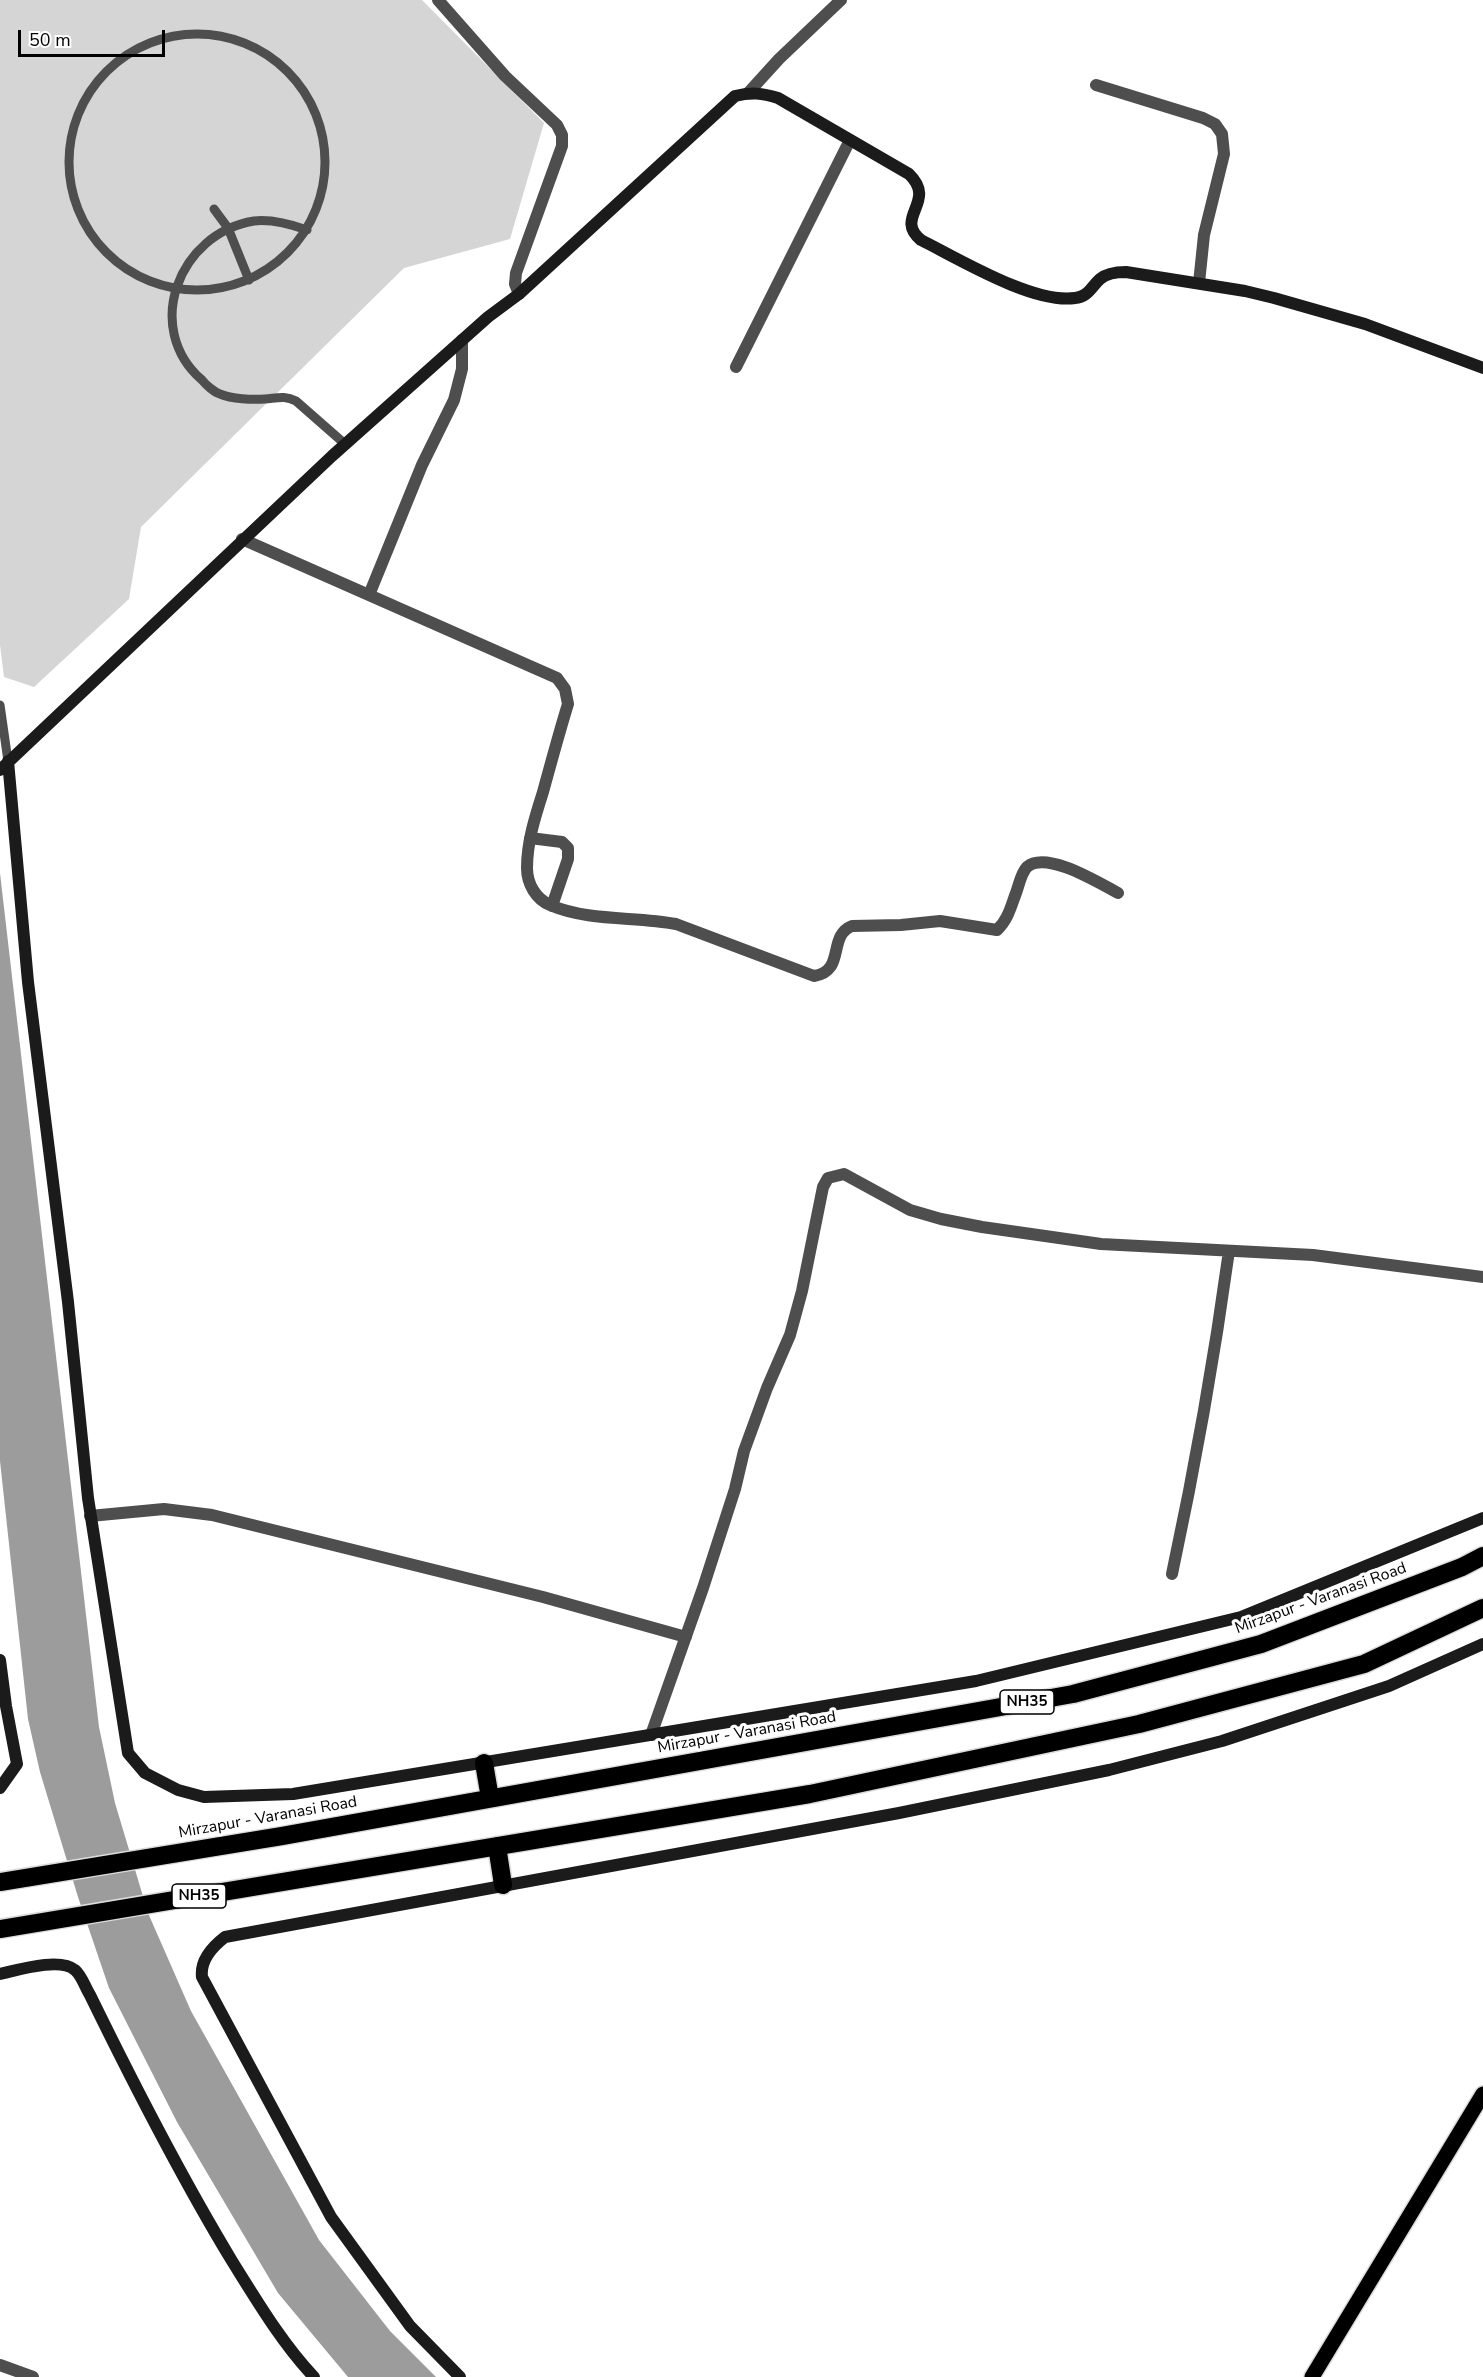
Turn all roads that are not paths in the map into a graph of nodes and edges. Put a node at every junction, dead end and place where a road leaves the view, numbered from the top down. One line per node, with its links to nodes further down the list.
1 (438, 0): 12 (street)
2 (841, 0): 4 (street)
3 (1096, 85): 10 (street)
4 (748, 92): 5 (street); 12 (street)
5 (850, 140): 10 (street); 14 (street)
6 (214, 209): 7 (lane)
7 (228, 228): 8 (lane); 9 (lane); 11 (lane)
8 (307, 230): 9 (lane); 11 (lane)
9 (249, 280): 11 (lane)
10 (1199, 283): 15 (street)
11 (175, 288): 16 (lane)
12 (519, 294): 13 (street)
13 (462, 340): 16 (street); 18 (street)
14 (736, 368)
15 (1483, 368)
16 (345, 444): 17 (street)
17 (242, 539): 18 (street); 20 (street)
18 (369, 595): 21 (street)
19 (0, 705): 20 (lane)
20 (4, 766): 26 (street)
21 (530, 838): 23 (street); 23 (street)
22 (1118, 893): 23 (street)
23 (552, 906)
24 (1229, 1251): 25 (street); 29 (street); 31 (street)
25 (1483, 1277)
26 (90, 1516): 31 (street); 35 (street)
27 (1483, 1518): 34 (street)
28 (1483, 1556): 37 (highway, Mirzapur - Varanasi Road / NH35)
29 (1172, 1574)
30 (1483, 1608): 38 (highway, NH35)
31 (686, 1637): 34 (street)
32 (1483, 1644): 40 (street)
33 (0, 1660): 36 (street)
34 (651, 1735): 35 (street)
35 (484, 1763): 37 (highway)
36 (0, 1788)
37 (490, 1798): 39 (highway, Mirzapur - Varanasi Road / NH35)
38 (497, 1846): 40 (highway); 41 (highway, NH35)
39 (0, 1882)
40 (503, 1885): 47 (street)
41 (0, 1929)
42 (0, 1974): 46 (street)
43 (1483, 2094): 48 (main road)
44 (0, 2365): 45 (street)
45 (33, 2377)
46 (314, 2377)
47 (460, 2377)
48 (1312, 2377)

